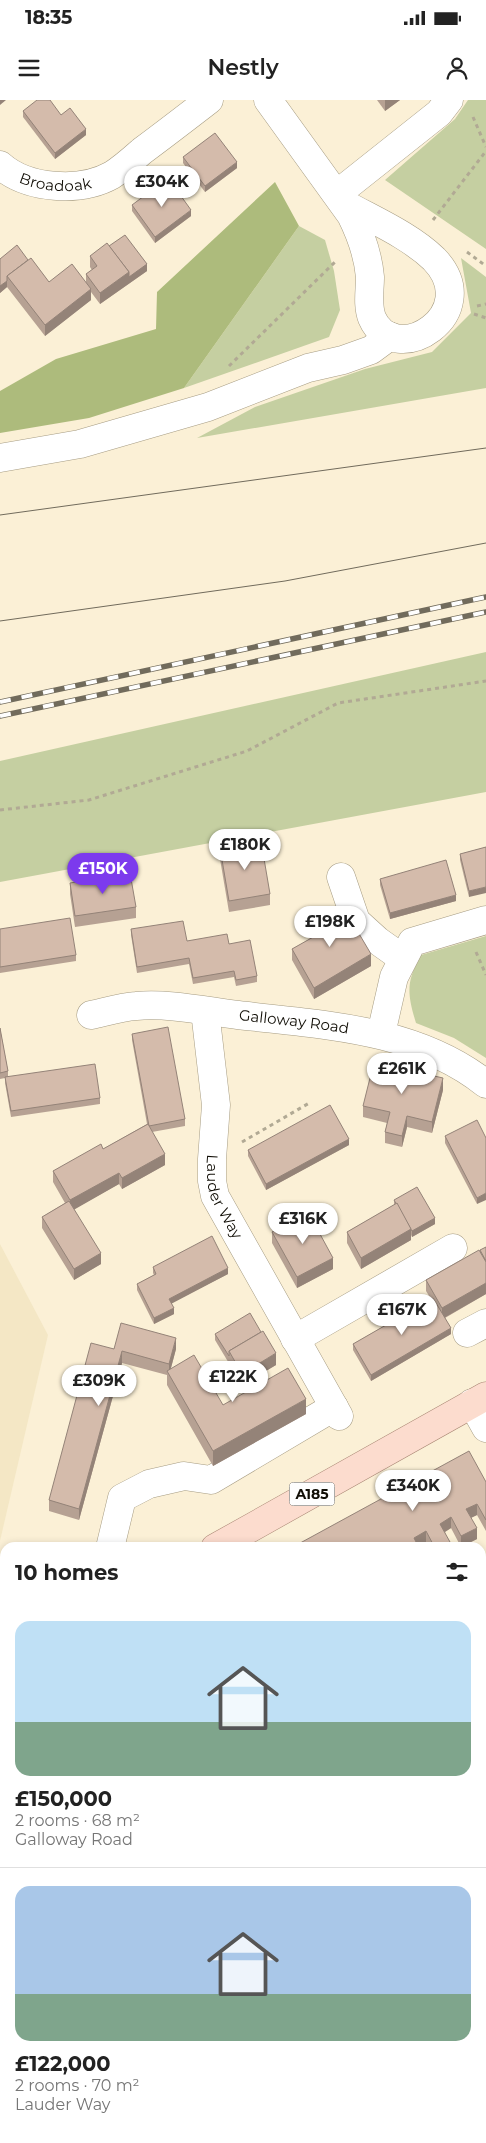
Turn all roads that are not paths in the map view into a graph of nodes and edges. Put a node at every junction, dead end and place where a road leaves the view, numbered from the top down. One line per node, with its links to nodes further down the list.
1 (209, 100): 4 (street, Broadoak)
2 (268, 100): 5 (street)
3 (460, 105): 5 (street)
4 (0, 165)
5 (340, 199): 6 (street); 6 (street)
6 (390, 336): 7 (street)
7 (0, 458)
8 (341, 877): 10 (street)
9 (486, 920): 10 (street)
10 (402, 958): 13 (street)
11 (205, 1011): 12 (street, Galloway Road); 13 (street, Galloway Road); 16 (street, Lauder Way)
12 (91, 1015)
13 (381, 1034): 14 (street, Galloway Road)
14 (486, 1084)
15 (453, 1248): 16 (street)
16 (295, 1339): 19 (street, Lauder Way)
17 (479, 1400): 18 (street); 20 (main road, A185)
18 (486, 1428)
19 (111, 1542)
20 (226, 1542)

